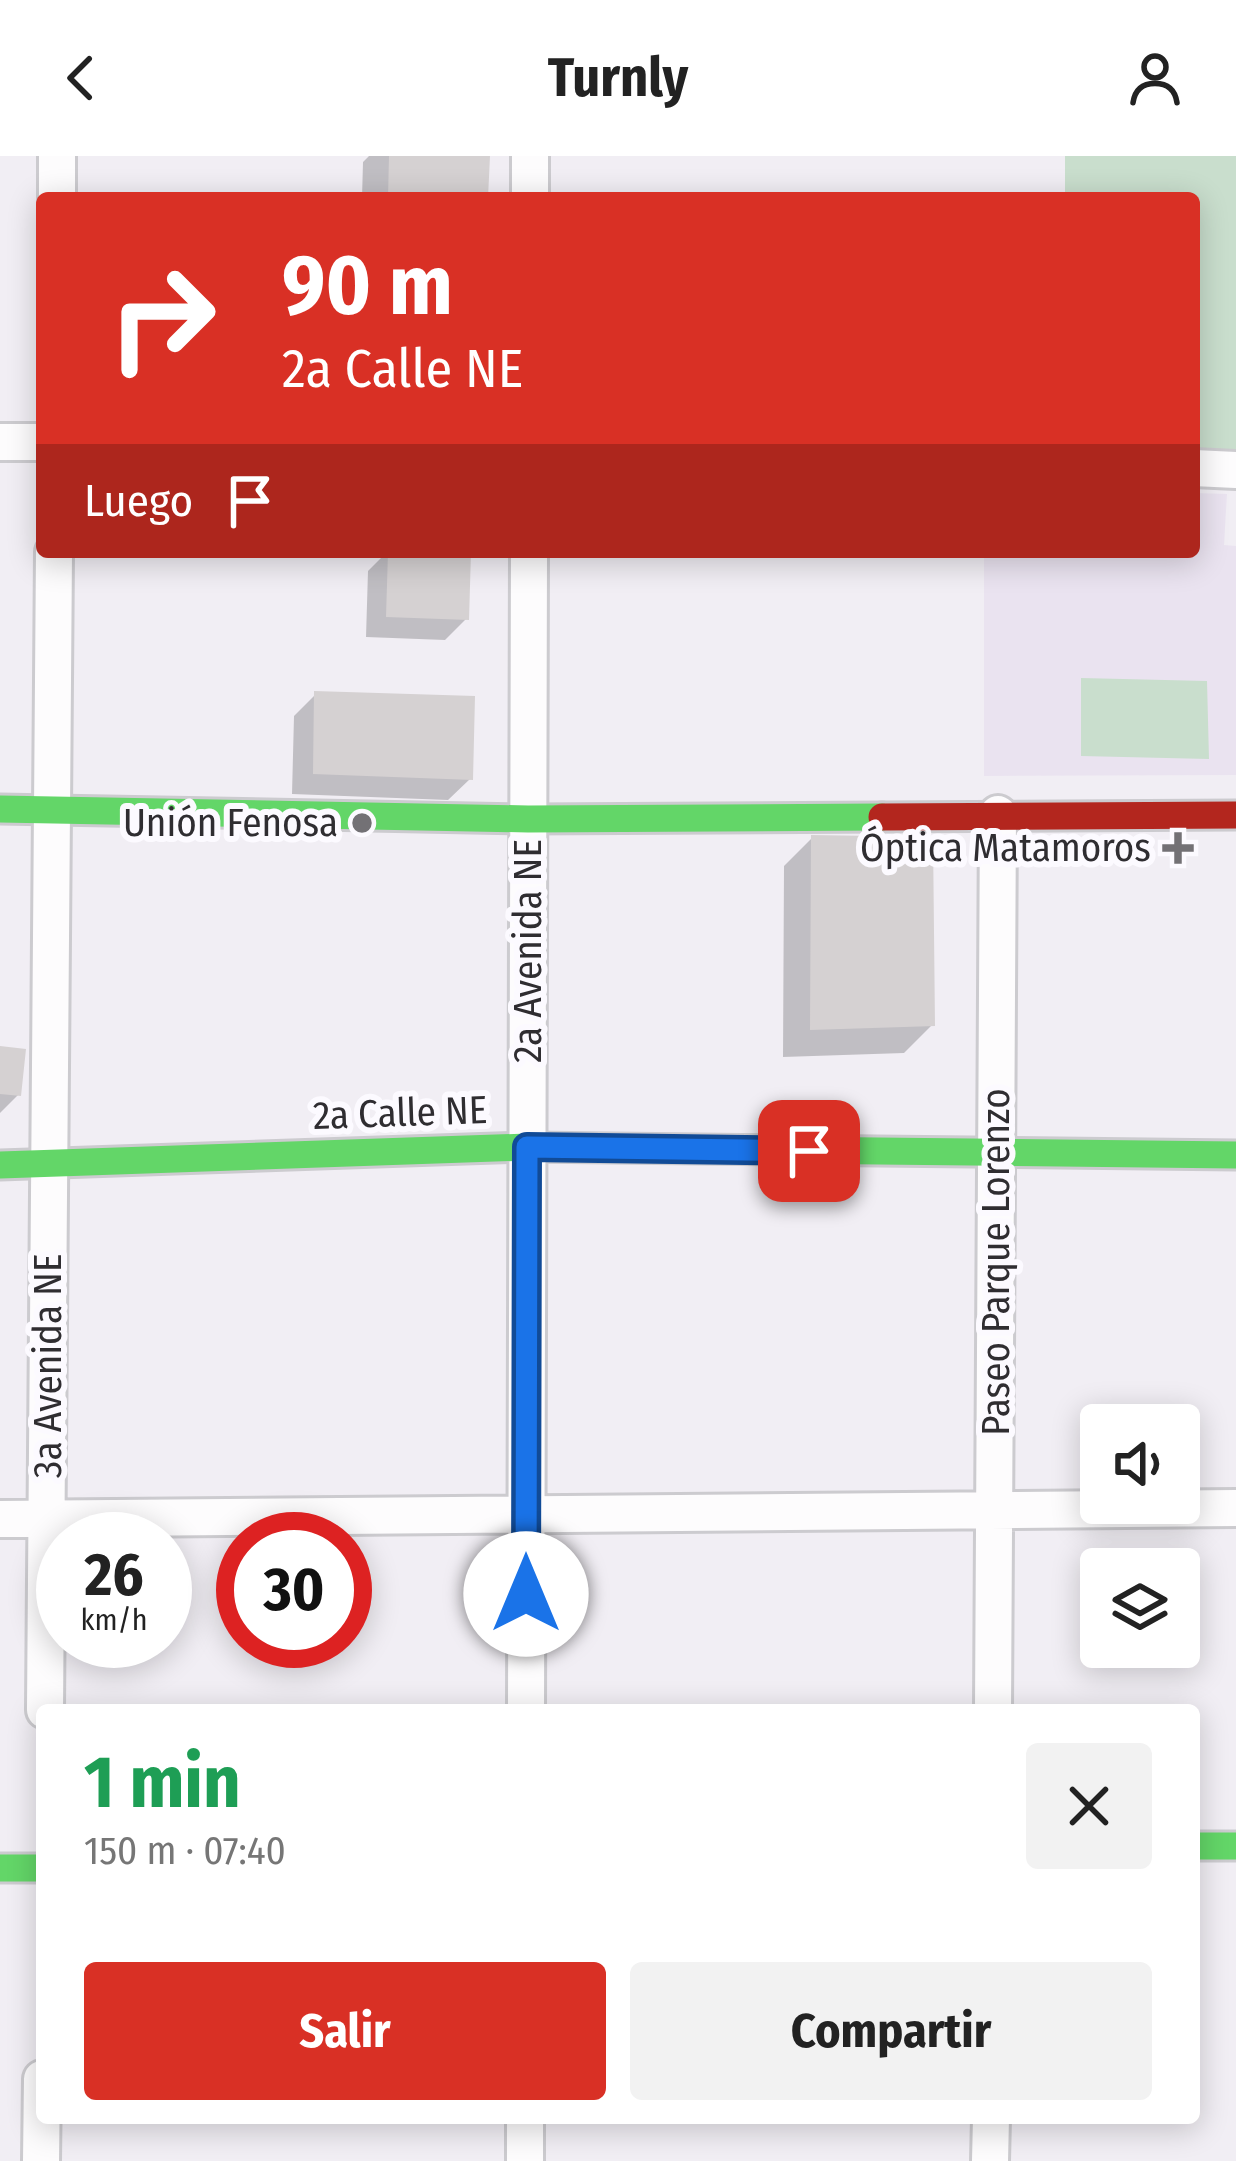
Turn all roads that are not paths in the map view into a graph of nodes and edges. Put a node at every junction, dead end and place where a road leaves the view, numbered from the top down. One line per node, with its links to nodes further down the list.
1 (57, 156): 3 (street)
2 (530, 156): 4 (street)
3 (57, 192)
4 (530, 192)
5 (0, 442): 6 (street)
6 (36, 442)
7 (1200, 468): 8 (street)
8 (1236, 470)
9 (54, 558): 12 (street, 3a Avenida NE)
10 (529, 558): 15 (street, 2a Avenida NE)
11 (0, 809): 12 (street)
12 (52, 809): 15 (street); 20 (street, 3a Avenida NE)
13 (998, 814): 14 (street); 15 (street); 17 (street, Paseo Parque Lorenzo)
14 (1236, 815)
15 (528, 819): 16 (street, 2a Avenida NE)
16 (527, 1147): 17 (street, 2a Calle NE); 20 (street, 2a Calle NE); 24 (street, 2a Avenida NE)
17 (996, 1153): 18 (street, 2a Calle NE); 22 (street, Paseo Parque Lorenzo)
18 (1236, 1155)
19 (0, 1165): 20 (street, 2a Calle NE)
20 (49, 1166): 23 (street, 3a Avenida NE)
21 (1236, 1508): 22 (street)
22 (994, 1510): 24 (street); 31 (street, Paseo Parque Lorenzo)
23 (46, 1512)
24 (526, 1516): 26 (street); 30 (street, 2a Avenida NE)
25 (0, 1519): 27 (street)
26 (192, 1519)
27 (36, 1521)
28 (45, 1668): 29 (street, 3a Avenida NE)
29 (45, 1704)
30 (526, 1704)
31 (993, 1704)
32 (1200, 1846): 33 (street)
33 (1236, 1846)
34 (0, 1868): 35 (street)
35 (36, 1868)
36 (41, 2124): 39 (street)
37 (525, 2124): 40 (street)
38 (991, 2124): 41 (street)
39 (41, 2161)
40 (525, 2161)
41 (991, 2161)

